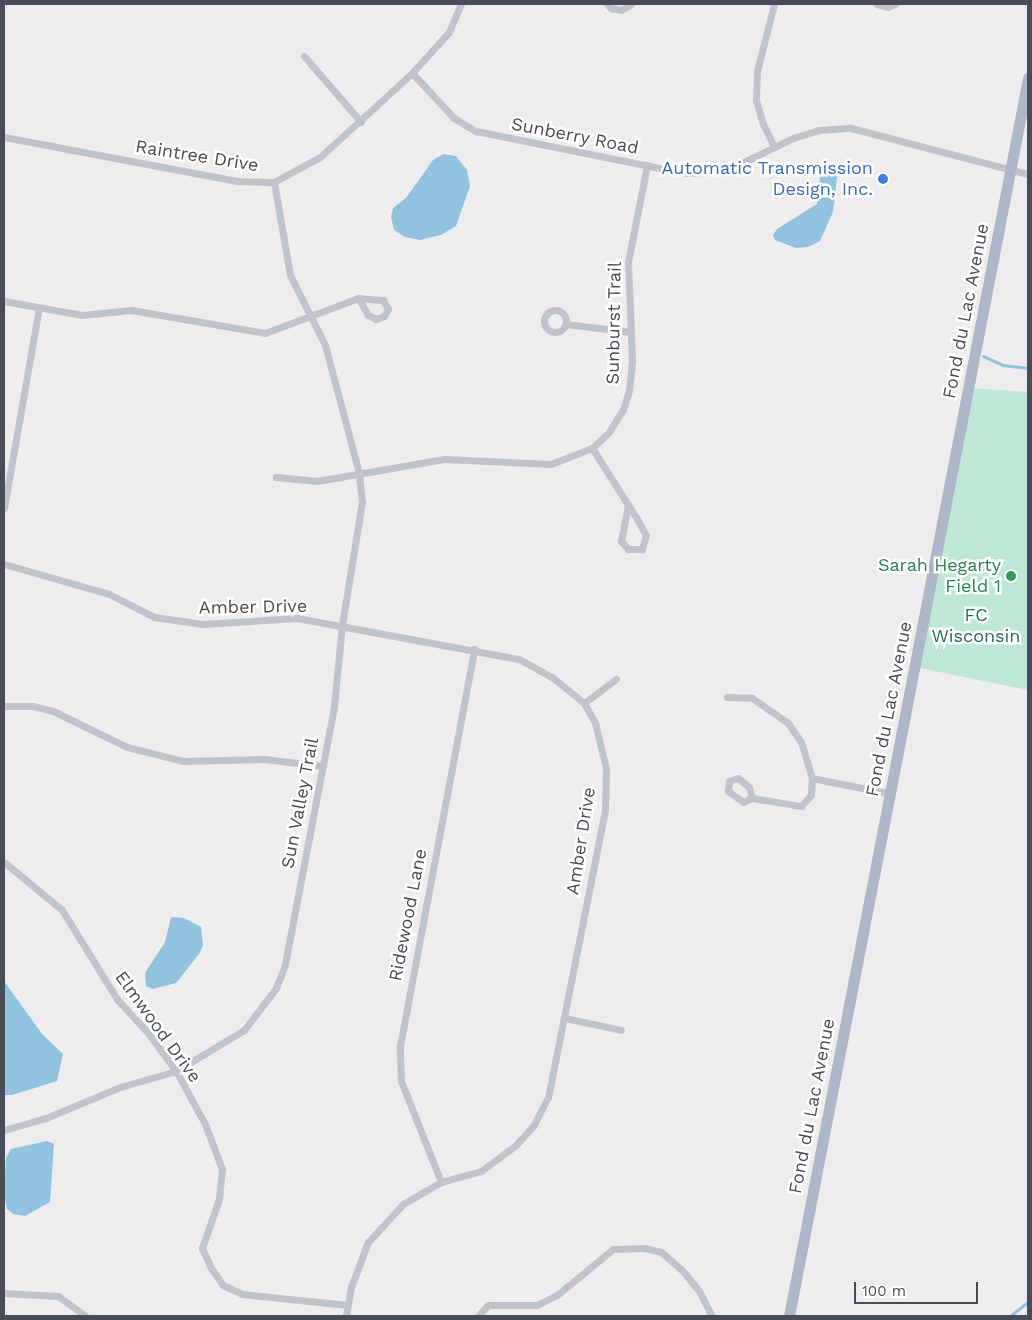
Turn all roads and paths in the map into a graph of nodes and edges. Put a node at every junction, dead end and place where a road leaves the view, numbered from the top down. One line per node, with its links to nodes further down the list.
1 (461, 4): 8 (street, Raintree Drive)
2 (607, 4): 3 (street)
3 (631, 4)
4 (774, 4): 12 (street)
5 (877, 4): 6 (street)
6 (895, 4)
7 (304, 56): 10 (street)
8 (412, 74): 10 (street, Raintree Drive); 13 (street, Sunberry Road)
9 (1028, 78): 14 (main road, Fond du Lac Avenue)
10 (361, 122): 16 (street, Raintree Drive)
11 (4, 137): 16 (street, Raintree Drive)
12 (774, 147): 13 (street, Sunberry Road); 14 (street, Sunberry Road)
13 (647, 166): 22 (street, Sunburst Trail)
14 (1011, 170): 15 (street, Sunberry Road); 37 (main road, Fond du Lac Avenue)
15 (1028, 174)
16 (274, 182): 20 (street, Sun Valley Trail)
17 (358, 298): 20 (street)
18 (4, 301): 19 (street)
19 (39, 308): 20 (street); 27 (street)
20 (310, 315): 24 (street, Sun Valley Trail)
21 (566, 324): 22 (street)
22 (631, 332): 23 (street, Sunburst Trail)
23 (592, 448): 24 (street, Sunburst Trail); 26 (street)
24 (359, 473): 25 (street, Sunburst Trail); 29 (street, Sun Valley Trail)
25 (276, 477)
26 (628, 505): 26 (street)
27 (4, 508)
28 (4, 564): 29 (street, Amber Drive)
29 (342, 625): 30 (street, Amber Drive); 35 (street, Sun Valley Trail)
30 (474, 649): 33 (street, Amber Drive); 44 (street, Ridewood Lane)
31 (616, 679): 33 (street)
32 (727, 697): 36 (street)
33 (584, 703): 40 (street, Amber Drive)
34 (4, 706): 35 (street)
35 (323, 766): 42 (street, Sun Valley Trail)
36 (812, 778): 37 (street); 38 (street)
37 (891, 794): 51 (main road, Fond du Lac Avenue)
38 (752, 798)
39 (4, 862): 42 (street, Elmwood Drive)
40 (565, 1018): 41 (street); 44 (street, Amber Drive)
41 (621, 1030)
42 (176, 1071): 43 (street, Sun Valley Trail); 46 (street, Elmwood Drive)
43 (4, 1130)
44 (441, 1182): 46 (street, Amber Drive)
45 (4, 1293): 47 (street)
46 (347, 1306): 48 (street, Amber Drive)
47 (86, 1316)
48 (346, 1316)
49 (478, 1316): 50 (street)
50 (712, 1316)
51 (788, 1316)

